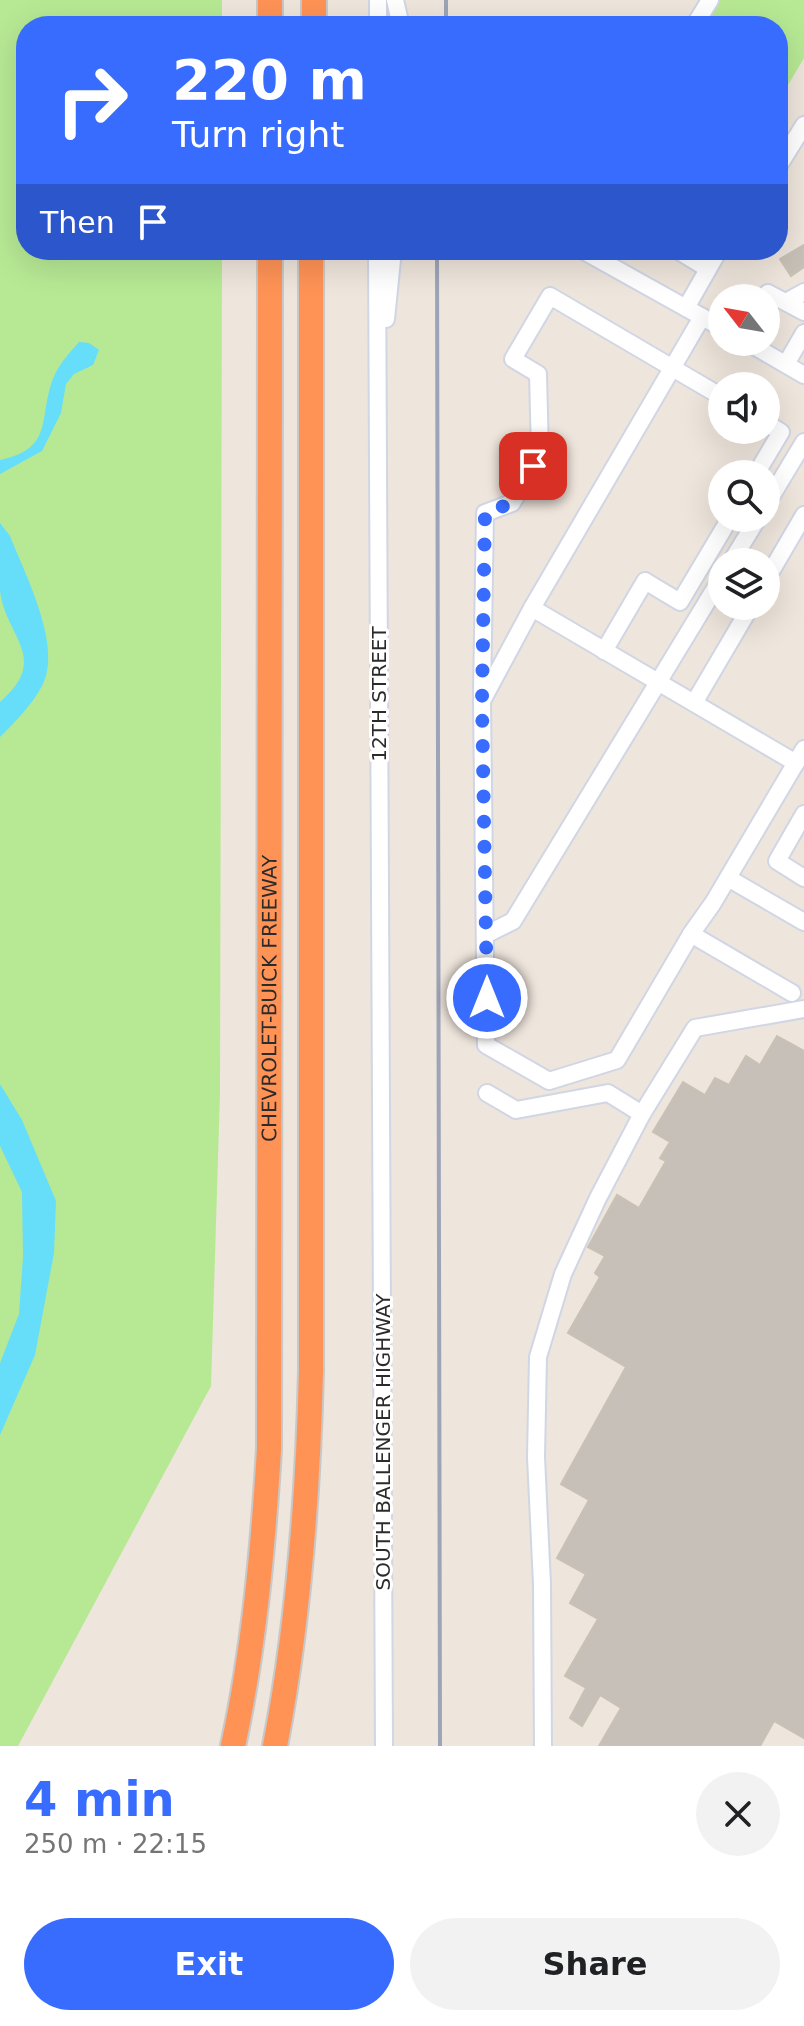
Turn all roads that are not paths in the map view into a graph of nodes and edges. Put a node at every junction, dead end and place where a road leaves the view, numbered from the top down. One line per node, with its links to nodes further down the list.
1 (804, 125): 2 (street)
2 (788, 151)
3 (270, 260): 49 (highway, CHEVROLET-BUICK FREEWAY)
4 (311, 260): 50 (highway, CHEVROLET-BUICK FREEWAY)
5 (377, 260): 24 (street, 12TH STREET)
6 (392, 260): 24 (street)
7 (600, 260): 14 (street)
8 (693, 260): 10 (street)
9 (713, 260): 10 (street)
10 (708, 269): 14 (street)
11 (804, 292): 13 (street)
12 (780, 299): 13 (street)
13 (786, 302): 15 (street)
14 (686, 308): 16 (street)
15 (804, 312)
16 (702, 317): 17 (street); 21 (street)
17 (708, 320)
18 (804, 333): 20 (street)
19 (772, 356): 20 (street)
20 (786, 364): 22 (street)
21 (673, 368): 23 (street); 31 (street); 35 (street)
22 (804, 375)
23 (708, 389)
24 (377, 412): 48 (street, 12TH STREET)
25 (804, 442): 26 (street)
26 (780, 482)
27 (804, 515): 29 (street)
28 (722, 532): 33 (street)
29 (780, 556)
30 (708, 600): 34 (street)
31 (532, 608): 33 (street); 35 (street)
32 (743, 620): 36 (street)
33 (604, 651): 34 (street)
34 (658, 682): 36 (street); 42 (street)
35 (482, 701): 42 (street)
36 (694, 703): 37 (street)
37 (800, 756): 39 (street)
38 (804, 814): 40 (street)
39 (728, 878): 41 (street); 43 (street)
40 (804, 878)
41 (804, 922)
42 (487, 934): 43 (street)
43 (691, 934): 44 (street)
44 (792, 993)
45 (804, 1009): 47 (street)
46 (487, 1093): 47 (street)
47 (642, 1114): 52 (street)
48 (381, 1138): 51 (street, SOUTH BALLENGER HIGHWAY)
49 (233, 1746)
50 (275, 1746)
51 (384, 1746)
52 (543, 1746)

